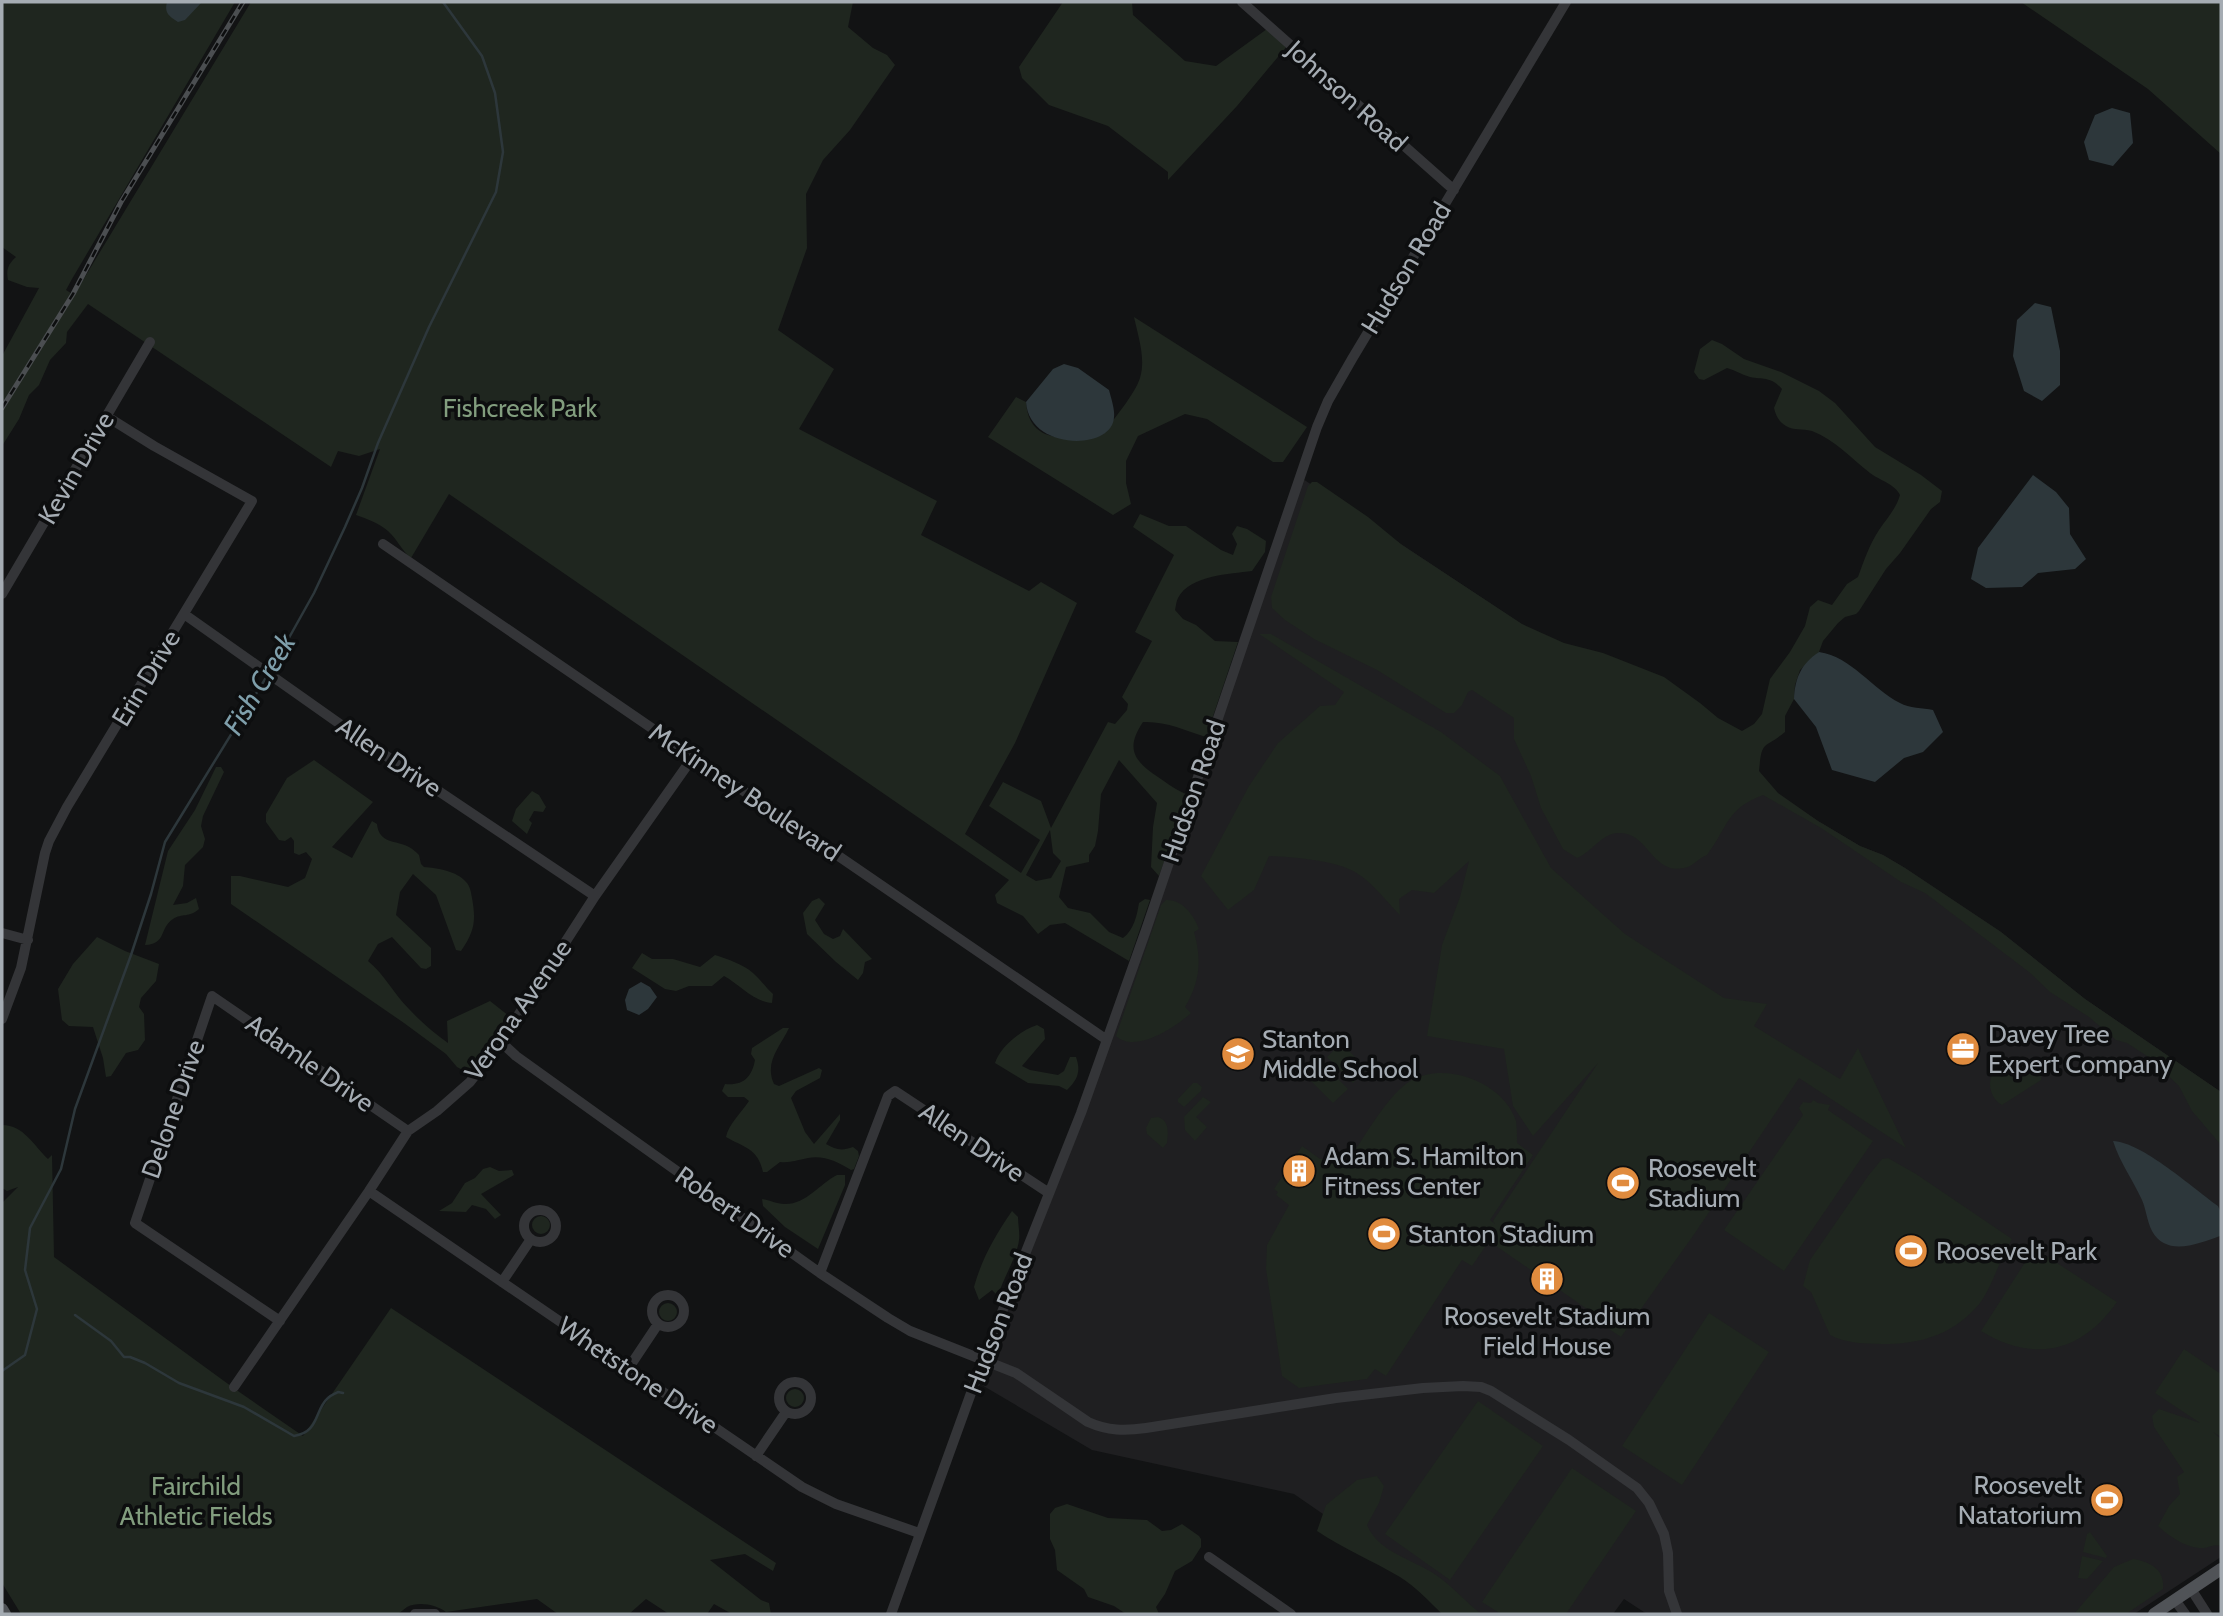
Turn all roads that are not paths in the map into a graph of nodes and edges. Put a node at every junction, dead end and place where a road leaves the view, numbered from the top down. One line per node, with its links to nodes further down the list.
1 (1242, 2): 3 (street, Johnson Road)
2 (1566, 2): 3 (street, Hudson Road)
3 (1454, 190): 15 (street, Hudson Road)
4 (150, 342): 5 (street, Kevin Drive)
5 (106, 416): 7 (street, Kevin Drive); 8 (street, Erin Drive)
6 (383, 544): 9 (street, McKinney Boulevard)
7 (2, 594)
8 (184, 614): 10 (street, Allen Drive); 12 (street, Erin Drive)
9 (693, 757): 10 (street, Verona Avenue); 15 (street, McKinney Boulevard)
10 (595, 896): 16 (street, Verona Avenue)
11 (2, 933): 12 (street)
12 (28, 940): 14 (street, Erin Drive)
13 (212, 996): 17 (street, Adamle Drive); 23 (street, Delone Drive)
14 (2, 1019)
15 (1107, 1040): 19 (street, Hudson Road)
16 (501, 1042): 17 (street, Verona Avenue); 21 (street, Robert Drive)
17 (408, 1131): 18 (street, Verona Avenue)
18 (369, 1191): 22 (street, Whetstone Drive); 23 (street, Verona Avenue)
19 (1049, 1193): 21 (street, Allen Drive); 25 (street, Hudson Road)
20 (531, 1239): 22 (street)
21 (820, 1273): 25 (street, Robert Drive)
22 (502, 1282): 26 (street, Whetstone Drive)
23 (280, 1321): 27 (street, Verona Avenue)
24 (658, 1324): 26 (street)
25 (983, 1360): 30 (street, Hudson Road); 41 (street, Robert Drive)
26 (628, 1369): 29 (street, Whetstone Drive)
27 (234, 1387)
28 (786, 1412): 29 (street)
29 (756, 1456): 30 (street, Whetstone Drive)
30 (919, 1533): 39 (street, Hudson Road)
31 (1209, 1557): 40 (street)
32 (2221, 1569): 33 (main road)
33 (2191, 1589): 34 (main road); 44 (street)
34 (2175, 1600): 42 (main road); 43 (street)
35 (2, 1609): 36 (main road)
36 (5, 1614)
37 (415, 1614): 38 (street)
38 (434, 1614)
39 (891, 1614)
40 (1291, 1614)
41 (1677, 1614)
42 (2154, 1614)
43 (2185, 1614)
44 (2207, 1614)

